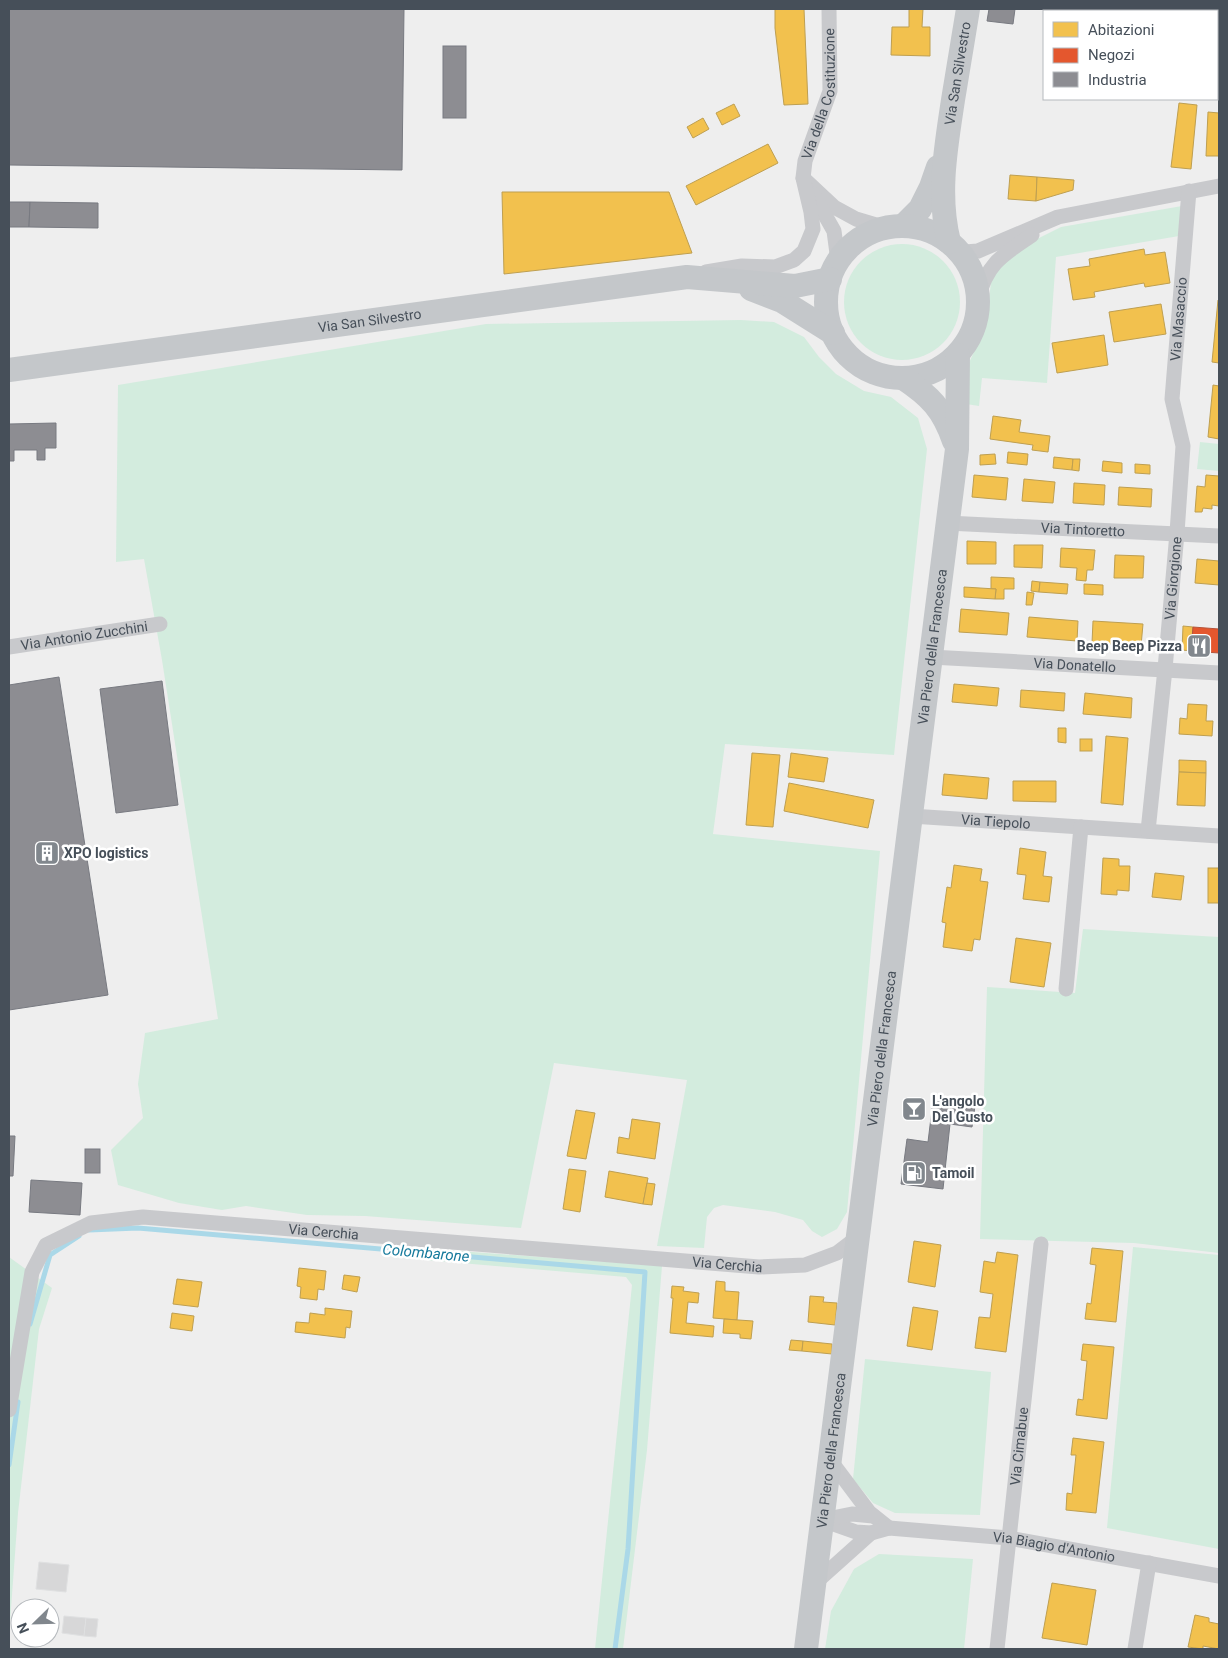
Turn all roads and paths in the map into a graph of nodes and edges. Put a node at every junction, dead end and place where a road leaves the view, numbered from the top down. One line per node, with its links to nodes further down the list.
1 (829, 9): 4 (street, Via della Costituzione)
2 (968, 9): 3 (main road, Via San Silvestro)
3 (947, 139): 8 (main road, Via San Silvestro); 9 (main road, Via San Silvestro)
4 (803, 178): 8 (street, Via della Costituzione); 10 (street, Via della Costituzione); 11 (street, Via della Costituzione)
5 (1219, 186): 6 (street)
6 (1189, 191): 7 (street); 18 (street, Via Masaccio)
7 (1058, 216): 9 (street); 13 (street)
8 (894, 227): 9 (main road); 10 (main road)
9 (953, 245): 13 (main road)
10 (834, 270): 12 (main road, Via San Silvestro); 14 (main road)
11 (687, 277): 12 (main road, Via San Silvestro); 16 (main road, Via San Silvestro)
12 (731, 280): 14 (main road, Via San Silvestro)
13 (978, 298): 15 (main road)
14 (833, 334): 17 (main road)
15 (958, 355): 17 (main road); 19 (main road, Via Piero della Francesca)
16 (9, 370)
17 (903, 378): 19 (main road, Via Piero della Francesca)
18 (1183, 446): 21 (street, Via Giorgione)
19 (957, 449): 20 (main road, Via Piero della Francesca)
20 (947, 523): 21 (street, Via Tintoretto); 25 (main road, Via Piero della Francesca)
21 (1177, 533): 22 (street, Via Tintoretto); 26 (street, Via Giorgione)
22 (1219, 536)
23 (160, 624): 24 (street, Via Antonio Zucchini)
24 (9, 647)
25 (931, 657): 26 (street, Via Donatello); 28 (main road, Via Piero della Francesca)
26 (1165, 669): 27 (street, Via Donatello); 30 (street, Via Giorgione)
27 (1219, 673)
28 (910, 816): 29 (street, Via Tiepolo); 33 (main road, Via Piero della Francesca)
29 (1081, 827): 30 (street, Via Tiepolo); 32 (street)
30 (1148, 831): 31 (street, Via Tiepolo)
31 (1219, 836)
32 (1066, 989)
33 (858, 1237): 35 (street, Via Cerchia); 36 (main road, Via Piero della Francesca)
34 (1040, 1244): 41 (street, Via Cimabue)
35 (9, 1410)
36 (830, 1460): 37 (street); 38 (main road, Via Piero della Francesca)
37 (873, 1516): 38 (street); 39 (street)
38 (822, 1520): 40 (street); 44 (main road, Via Piero della Francesca)
39 (889, 1528): 40 (street, Via Biagio d'Antonio); 41 (street, Via Biagio d'Antonio)
40 (871, 1534): 44 (street, Via Biagio d'Antonio)
41 (1009, 1538): 42 (street, Via Biagio d'Antonio); 46 (street, Via Cimabue)
42 (1150, 1563): 43 (street, Via Biagio d'Antonio); 47 (street)
43 (1219, 1576)
44 (814, 1584): 45 (main road, Via Piero della Francesca)
45 (806, 1649)
46 (996, 1649)
47 (1135, 1649)

